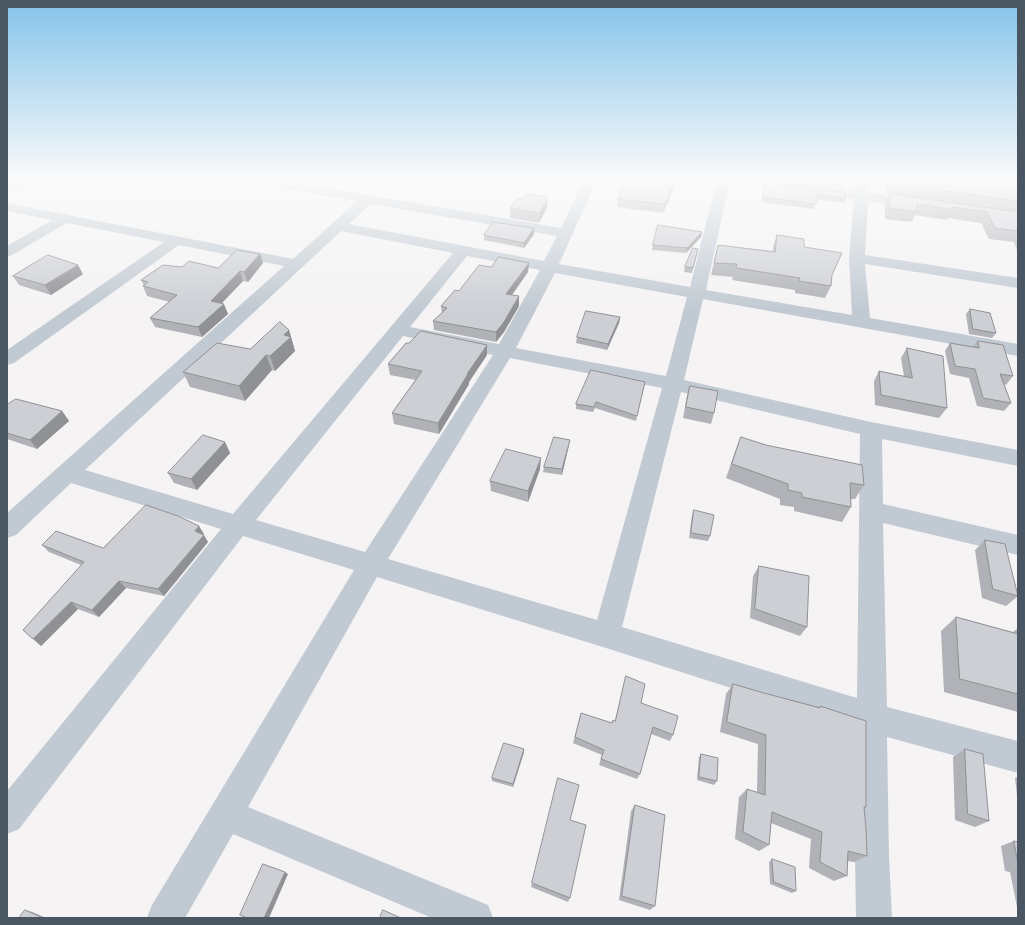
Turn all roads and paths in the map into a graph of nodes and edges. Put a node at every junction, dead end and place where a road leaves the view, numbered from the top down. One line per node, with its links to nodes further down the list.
1 (57, 223): 11 (street)
2 (86, 223): 10 (street)
3 (340, 223): 8 (street)
4 (505, 223): 9 (street)
5 (569, 223): 9 (street)
6 (715, 223): 17 (street)
7 (859, 223): 13 (street)
8 (337, 226): 12 (street); 14 (street)
9 (564, 233): 15 (street)
10 (177, 240): 14 (street); 22 (street)
11 (7, 252)
12 (462, 252): 15 (street); 19 (street)
13 (857, 258): 16 (street); 18 (street)
14 (296, 264): 26 (street)
15 (549, 268): 17 (street); 21 (street)
16 (1018, 283)
17 (695, 294): 18 (street); 23 (street)
18 (861, 321): 20 (street)
19 (397, 330): 21 (street); 28 (street)
20 (1018, 350)
21 (505, 351): 23 (street); 31 (street)
22 (7, 359)
23 (672, 384): 24 (street); 32 (street)
24 (871, 429): 25 (street); 27 (street)
25 (1018, 458)
26 (68, 474): 28 (street); 29 (street)
27 (872, 511): 30 (street); 33 (street)
28 (239, 524): 31 (street); 36 (street)
29 (7, 528)
30 (1018, 545)
31 (371, 565): 32 (street); 35 (street)
32 (606, 634): 33 (street)
33 (873, 718): 34 (street); 39 (street)
34 (1018, 757)
35 (224, 814): 37 (street); 38 (street)
36 (7, 817)
37 (165, 918)
38 (476, 918)
39 (874, 918)

